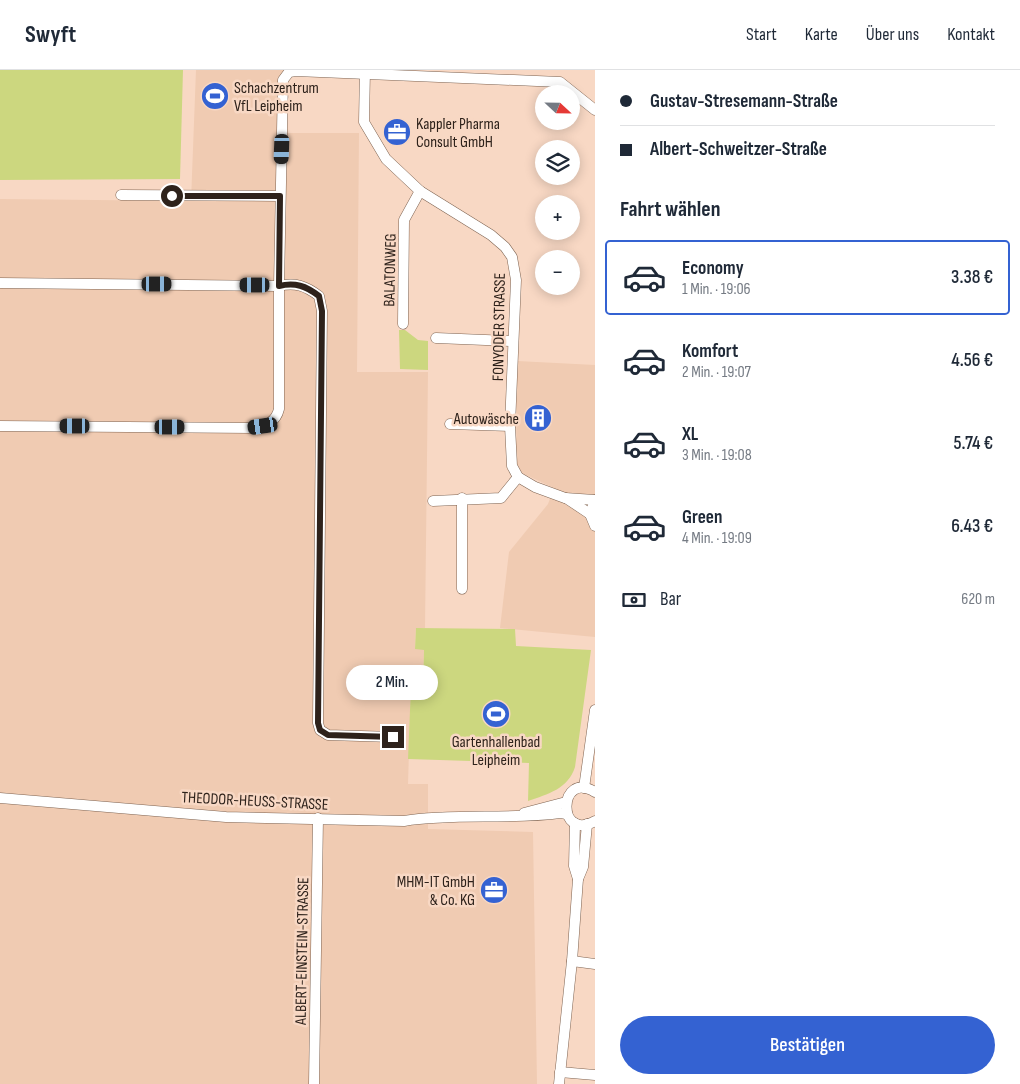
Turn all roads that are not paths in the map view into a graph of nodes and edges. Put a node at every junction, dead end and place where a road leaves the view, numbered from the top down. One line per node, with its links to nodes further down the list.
1 (364, 71): 2 (street); 4 (street, FONYODER STRASSE); 6 (street)
2 (450, 74): 3 (street)
3 (595, 110)
4 (420, 191): 9 (street, BALATONWEG); 11 (street, FONYODER STRASSE)
5 (121, 195): 6 (street)
6 (280, 196): 8 (street)
7 (0, 283): 8 (street)
8 (279, 286): 13 (street); 24 (street)
9 (403, 324)
10 (436, 338): 11 (street)
11 (513, 341): 14 (street, FONYODER STRASSE)
12 (450, 424): 14 (street)
13 (0, 426)
14 (510, 426): 15 (street, FONYODER STRASSE)
15 (518, 476): 16 (street); 17 (street)
16 (462, 498): 19 (street); 22 (street)
17 (565, 498): 18 (street); 20 (street)
18 (595, 500): 20 (street)
19 (433, 501)
20 (590, 514): 21 (street)
21 (595, 526)
22 (462, 589)
23 (595, 710): 25 (street)
24 (393, 737)
25 (584, 788): 26 (street); 28 (street)
26 (595, 792)
27 (0, 798): 30 (street, THEODOR-HEUSS-STRASSE)
28 (566, 802): 29 (street); 31 (street, THEODOR-HEUSS-STRASSE)
29 (567, 814): 31 (street, THEODOR-HEUSS-STRASSE); 32 (street)
30 (318, 818): 31 (street, THEODOR-HEUSS-STRASSE); 39 (street, ALBERT-EINSTEIN-STRASSE)
31 (509, 818)
32 (575, 823): 33 (street); 34 (street)
33 (591, 823): 34 (street)
34 (578, 879): 35 (street)
35 (572, 961): 36 (street); 37 (street)
36 (595, 964)
37 (560, 1072): 38 (street); 40 (street)
38 (595, 1075)
39 (314, 1084)
40 (559, 1084)

